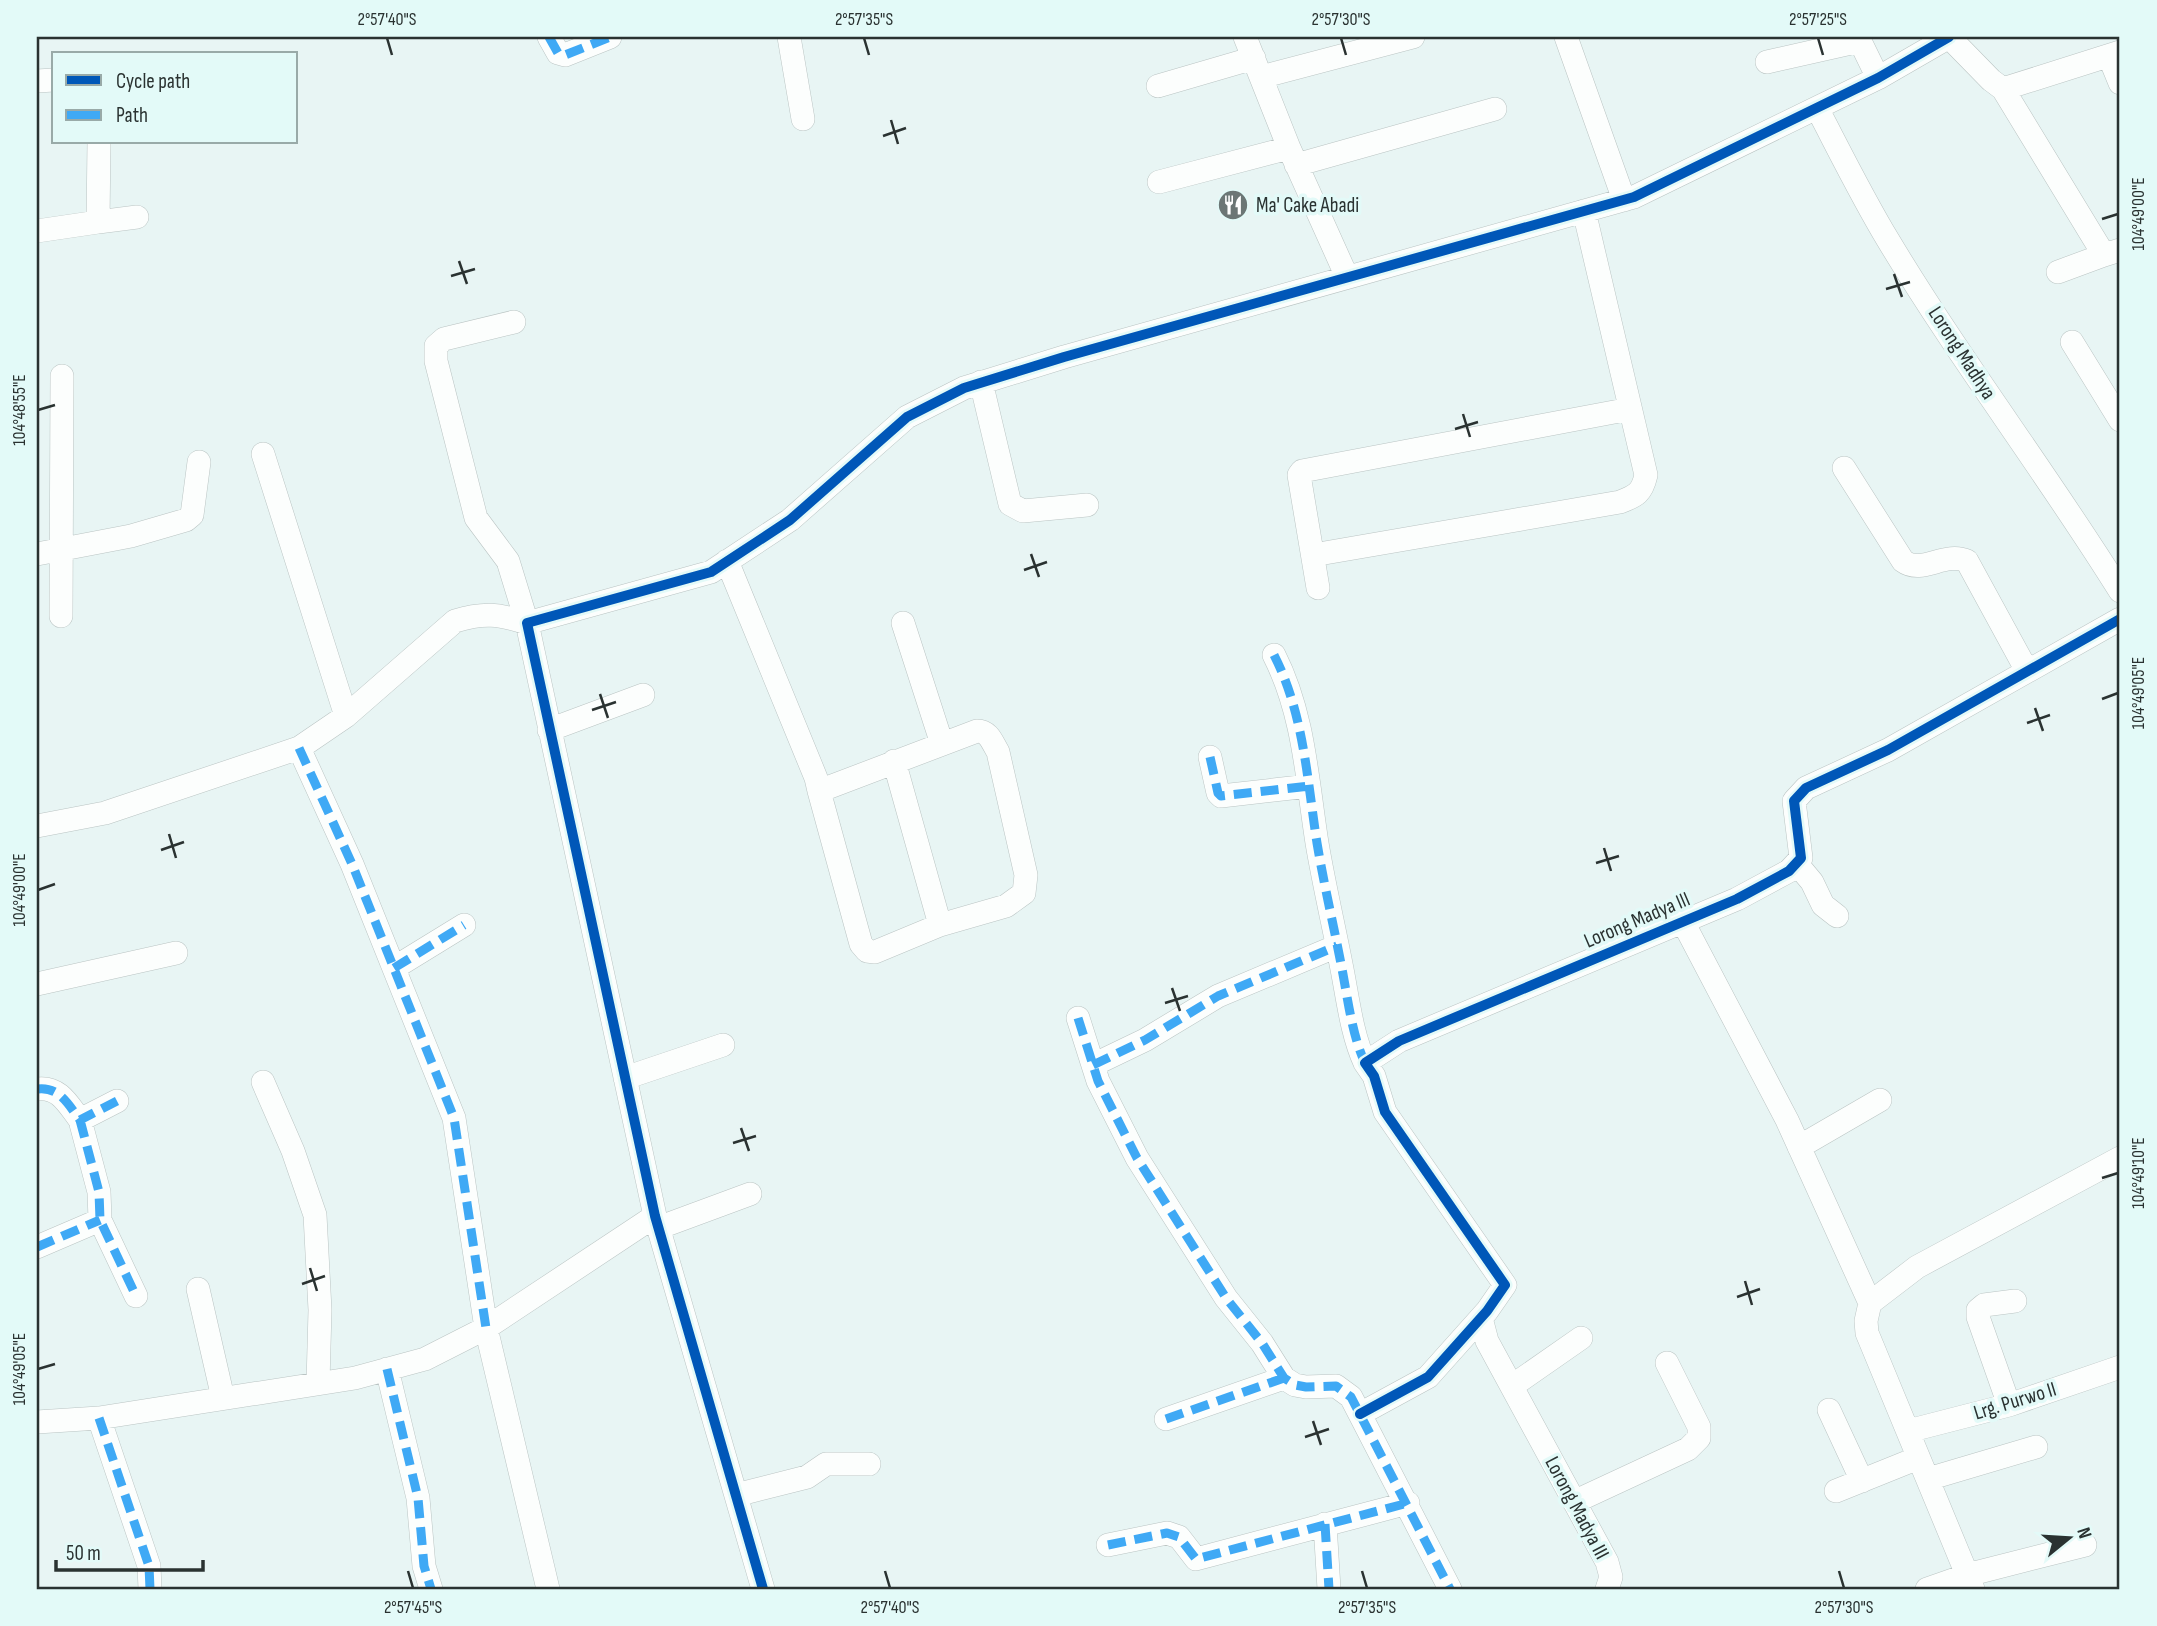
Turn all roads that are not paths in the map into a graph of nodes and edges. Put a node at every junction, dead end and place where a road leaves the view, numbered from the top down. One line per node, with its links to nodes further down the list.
1 (549, 37): 2 (street)
2 (610, 37)
3 (789, 37): 17 (street)
4 (1413, 37): 9 (street)
5 (1566, 37): 21 (street)
6 (1949, 37): 11 (street); 14 (street)
7 (1859, 39): 10 (street); 11 (street)
8 (2115, 54): 12 (street); 14 (street)
9 (1253, 57): 13 (street); 19 (street)
10 (1767, 62)
11 (1878, 78): 15 (street)
12 (2120, 83)
13 (1158, 86)
14 (2003, 89): 26 (street)
15 (1817, 108): 21 (street); 44 (street, Lorong Madhya)
16 (1495, 109): 19 (street)
17 (803, 119)
18 (99, 144): 24 (street)
19 (1292, 157): 20 (street); 28 (street)
20 (1159, 182)
21 (1624, 200): 22 (street)
22 (1584, 211): 28 (street); 33 (street)
23 (137, 217): 24 (street)
24 (98, 222): 25 (street)
25 (37, 232)
26 (2112, 252): 27 (street)
27 (2058, 272)
28 (1347, 276): 32 (street)
29 (514, 322): 47 (street)
30 (2072, 342): 34 (street)
31 (62, 376): 39 (street)
32 (981, 382): 38 (street); 42 (street)
33 (1630, 410): 41 (street); 41 (street)
34 (2120, 420)
35 (263, 454): 52 (street)
36 (199, 462): 39 (street)
37 (1844, 468): 50 (street)
38 (1087, 505)
39 (62, 550): 40 (street); 45 (street)
40 (37, 554)
41 (1313, 555): 43 (street)
42 (727, 561): 47 (street); 59 (street)
43 (1318, 588)
44 (2120, 591)
45 (61, 616)
46 (2120, 619): 50 (street)
47 (527, 623): 52 (street); 53 (street)
48 (903, 624): 54 (street)
49 (1274, 655): 58 (street)
50 (2027, 671): 61 (street)
51 (643, 695): 53 (street)
52 (346, 716): 55 (street)
53 (549, 730): 74 (street)
54 (942, 744): 57 (street); 65 (street)
55 (299, 748): 60 (street); 68 (street)
56 (1210, 757): 58 (street)
57 (894, 761): 59 (street); 65 (street)
58 (1310, 786): 66 (street)
59 (819, 791): 65 (street)
60 (37, 826)
61 (1797, 864): 62 (street); 63 (street, Lorong Madya III)
62 (1837, 916)
63 (1683, 922): 72 (street, Lorong Madya III); 80 (street)
64 (464, 925): 68 (street)
65 (940, 925)
66 (1338, 946): 72 (street); 73 (street)
67 (176, 953): 69 (street)
68 (394, 968): 91 (street)
69 (37, 984)
70 (1078, 1018): 73 (street)
71 (723, 1045): 74 (street)
72 (1366, 1063): 90 (street)
73 (1093, 1065): 96 (street)
74 (625, 1078): 84 (street)
75 (262, 1082): 97 (street)
76 (37, 1089): 79 (street)
77 (1880, 1100): 80 (street)
78 (117, 1101): 79 (street)
79 (80, 1120): 83 (street)
80 (1799, 1147): 89 (street)
81 (2120, 1158): 89 (street)
82 (750, 1194): 84 (street)
83 (100, 1220): 85 (street); 87 (street)
84 (657, 1222): 91 (street); 113 (street)
85 (37, 1247)
86 (198, 1289): 99 (street)
87 (136, 1296)
88 (2015, 1301): 100 (street)
89 (1870, 1303): 106 (street)
90 (1481, 1318): 98 (street, Lorong Madya III); 102 (street)
91 (486, 1328): 95 (street); 122 (street)
92 (1581, 1338): 98 (street)
93 (1667, 1363): 114 (street)
94 (2120, 1367): 100 (street, Lrg. Purwo II)
95 (387, 1369): 97 (street); 121 (street)
96 (1284, 1378): 102 (street); 104 (street)
97 (318, 1382): 99 (street)
98 (1512, 1386): 114 (street, Lorong Madya III)
99 (223, 1398): 103 (street)
100 (2009, 1405): 106 (street, Lrg. Purwo II)
101 (1829, 1410): 111 (street)
102 (1360, 1414): 115 (street)
103 (99, 1418): 105 (street); 120 (street)
104 (1166, 1419)
105 (37, 1422)
106 (1908, 1431): 108 (street)
107 (2036, 1447): 110 (street)
108 (1919, 1458): 110 (street); 111 (street)
109 (869, 1464): 113 (street)
110 (1927, 1479): 119 (street)
111 (1862, 1481): 112 (street)
112 (1836, 1491)
113 (736, 1495): 123 (street)
114 (1574, 1502): 126 (street, Lorong Madya III)
115 (1408, 1503): 116 (street); 125 (street)
116 (1325, 1524): 117 (street); 124 (street)
117 (1108, 1545)
118 (2085, 1545): 119 (street)
119 (1970, 1582): 127 (street)
120 (150, 1589)
121 (431, 1589)
122 (548, 1589)
123 (763, 1589)
124 (1329, 1589)
125 (1450, 1589)
126 (1607, 1589)
127 (1927, 1589)

